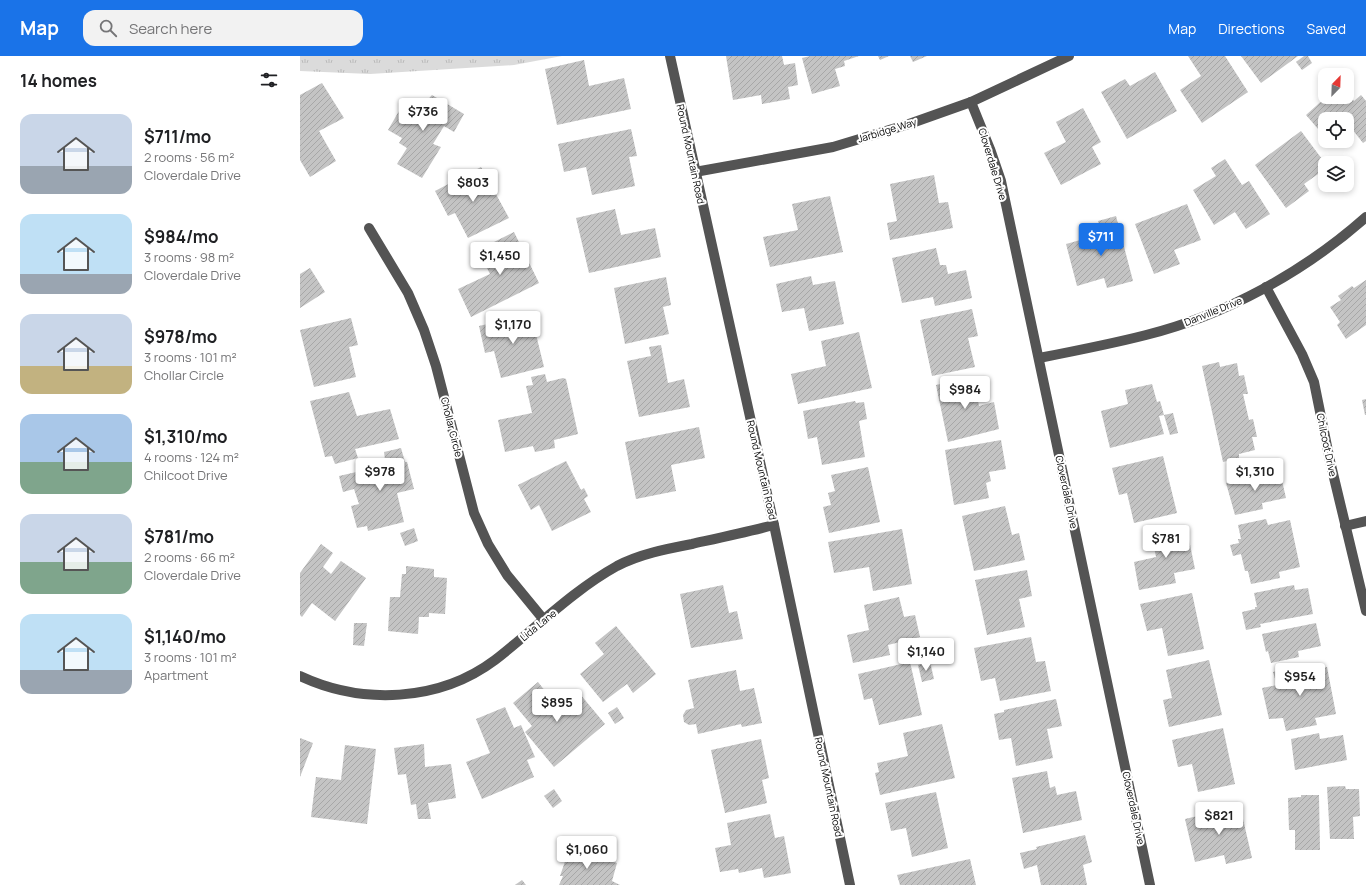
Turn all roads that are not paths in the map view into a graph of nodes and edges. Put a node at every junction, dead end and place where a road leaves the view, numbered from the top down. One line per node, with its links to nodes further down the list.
1 (670, 56): 4 (street, Round Mountain Road)
2 (1069, 56): 3 (street, Jarbidge Way)
3 (971, 102): 4 (street, Jarbidge Way); 8 (street, Cloverdale Drive)
4 (695, 172): 10 (street, Round Mountain Road)
5 (1366, 217): 7 (street, Danville Drive)
6 (369, 228): 13 (street, Chollar Circle)
7 (1266, 287): 8 (street, Danville Drive); 11 (street, Chilcoot Drive)
8 (1039, 358): 16 (street, Cloverdale Drive)
9 (1366, 520): 11 (street)
10 (774, 526): 13 (street, Lida Lane); 15 (street, Round Mountain Road)
11 (1345, 526): 12 (street, Chilcoot Drive)
12 (1366, 610)
13 (544, 620): 14 (street, Lida Lane)
14 (300, 676)
15 (850, 885)
16 (1150, 885)

